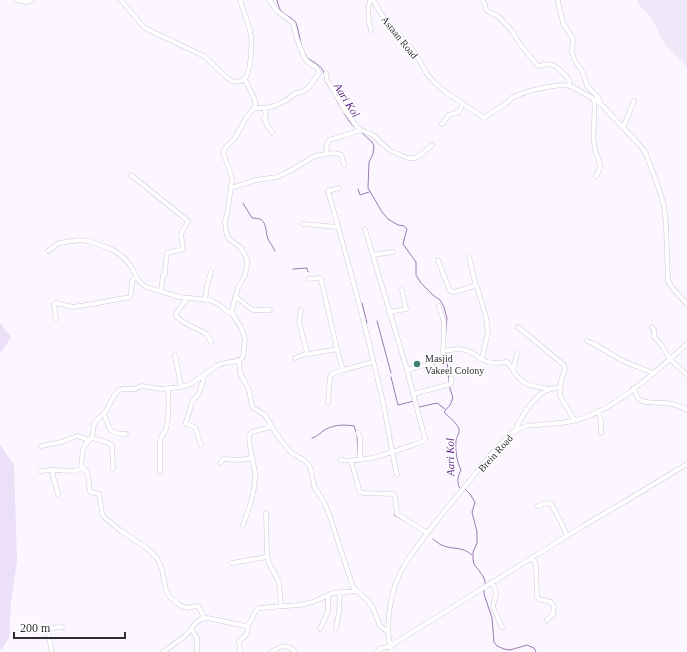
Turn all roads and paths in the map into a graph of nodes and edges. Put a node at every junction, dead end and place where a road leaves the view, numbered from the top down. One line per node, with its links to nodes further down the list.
1 (17, 0): 2 (street)
2 (32, 0)
3 (121, 0): 12 (street)
4 (240, 0): 12 (street)
5 (269, 0): 19 (street)
6 (370, 0): 10 (street)
7 (482, 0): 13 (street)
8 (558, 0): 17 (street)
9 (375, 1): 16 (street, Astaan Road)
10 (371, 30)
11 (326, 73): 22 (street)
12 (245, 79): 18 (street)
13 (569, 86): 14 (street); 16 (street, Astaan Road)
14 (594, 99): 17 (street); 28 (street)
15 (634, 101): 21 (street)
16 (463, 103): 20 (street)
17 (600, 103): 21 (street)
18 (254, 108): 19 (street); 29 (street)
19 (264, 108): 23 (street)
20 (442, 124)
21 (624, 128): 48 (street)
22 (358, 130): 24 (street); 25 (street)
23 (272, 132)
24 (432, 145)
25 (326, 154): 26 (street); 29 (street)
26 (344, 165)
27 (131, 175): 44 (street)
28 (596, 176)
29 (231, 188): 45 (street)
30 (339, 188): 32 (street)
31 (303, 224): 32 (street)
32 (338, 227): 69 (street)
33 (365, 229): 36 (street)
34 (48, 251): 40 (street)
35 (393, 252): 36 (street)
36 (373, 256): 52 (street)
37 (468, 256): 42 (street)
38 (438, 260): 42 (street)
39 (211, 272): 47 (street)
40 (136, 276): 44 (street); 54 (street)
41 (309, 279): 60 (street)
42 (476, 287): 66 (street)
43 (402, 290): 52 (street)
44 (161, 291): 46 (street)
45 (236, 297): 50 (street); 53 (street)
46 (187, 298): 47 (street); 58 (street)
47 (205, 300): 53 (street)
48 (687, 304)
49 (439, 306): 61 (street)
50 (270, 310)
51 (301, 310): 62 (street)
52 (389, 312): 71 (street)
53 (232, 313): 68 (street)
54 (56, 320)
55 (518, 327): 78 (street)
56 (652, 327): 67 (street)
57 (588, 341): 73 (street)
58 (211, 342)
59 (687, 344): 67 (street, Brein Road)
60 (337, 348): 62 (street); 70 (street)
61 (445, 351): 66 (street); 71 (street)
62 (308, 353): 65 (street)
63 (516, 354): 72 (street)
64 (175, 355): 77 (street)
65 (295, 358)
66 (482, 359): 72 (street)
67 (670, 359): 73 (street, Brein Road); 75 (street)
68 (239, 361): 74 (street); 88 (street)
69 (373, 362): 70 (street); 96 (street)
70 (343, 370): 83 (street)
71 (407, 370): 82 (street)
72 (513, 371): 81 (street)
73 (653, 373): 80 (street, Brein Road)
74 (205, 374): 77 (street); 94 (street)
75 (687, 375)
76 (451, 378): 82 (street)
77 (181, 387): 79 (street)
78 (560, 387): 81 (street); 87 (street)
79 (168, 388): 86 (street); 107 (street)
80 (634, 388): 84 (street); 85 (street, Brein Road)
81 (549, 389): 89 (street)
82 (413, 394): 96 (street)
83 (328, 402)
84 (687, 410)
85 (598, 411): 87 (street, Brein Road); 91 (street)
86 (104, 414): 92 (street); 93 (street)
87 (574, 420): 89 (street, Brein Road)
88 (271, 427): 97 (street); 119 (street)
89 (515, 431): 113 (street, Brein Road)
90 (358, 432): 98 (street)
91 (601, 433)
92 (126, 434)
93 (91, 439): 95 (street); 103 (street); 104 (street)
94 (200, 445)
95 (41, 446)
96 (392, 452): 98 (street); 108 (street)
97 (252, 458): 101 (street); 112 (street)
98 (360, 459): 100 (street)
99 (340, 460): 100 (street)
100 (351, 461): 113 (street)
101 (220, 463)
102 (687, 464): 114 (street)
103 (83, 468): 105 (street); 123 (street)
104 (113, 469)
105 (53, 470): 106 (street); 109 (street)
106 (40, 471)
107 (160, 472)
108 (397, 475)
109 (58, 494)
110 (538, 506): 114 (street)
111 (266, 513): 115 (street)
112 (243, 525)
113 (427, 533): 131 (street, Brein Road)
114 (567, 536): 116 (street)
115 (267, 557): 117 (street); 122 (street)
116 (532, 557): 118 (street); 124 (street)
117 (232, 563)
118 (492, 582): 127 (street); 132 (street)
119 (357, 591): 120 (street); 131 (street)
120 (340, 592): 121 (street); 129 (street)
121 (328, 595): 122 (street); 128 (street)
122 (281, 606): 125 (street)
123 (204, 618): 125 (street); 130 (street)
124 (548, 620)
125 (248, 625): 136 (street)
126 (62, 627): 133 (street)
127 (502, 627)
128 (320, 628)
129 (336, 628)
130 (191, 629): 134 (street); 135 (street)
131 (388, 632): 132 (street, Brein Road)
132 (390, 646): 139 (street); 140 (street, Brein Road)
133 (52, 652)
134 (163, 652)
135 (197, 652)
136 (240, 652)
137 (271, 652): 138 (street)
138 (295, 652)
139 (377, 652)
140 (392, 652)

